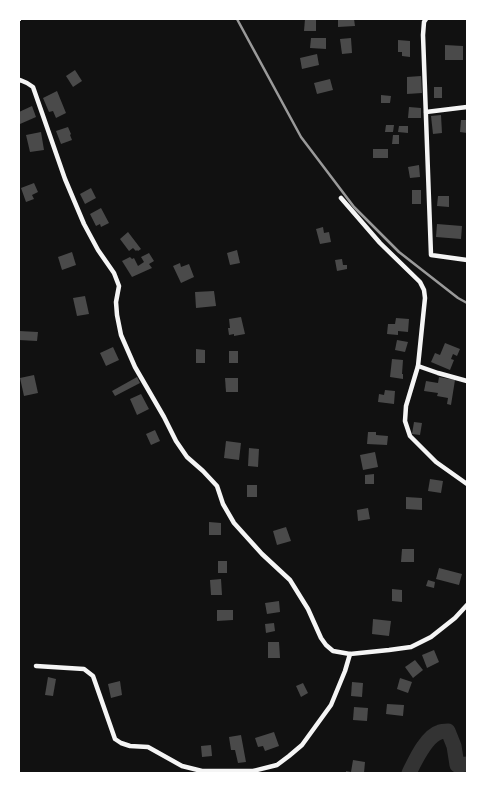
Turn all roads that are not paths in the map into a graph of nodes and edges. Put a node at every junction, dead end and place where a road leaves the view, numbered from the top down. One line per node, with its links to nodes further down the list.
1 (426, 19): 4 (street)
2 (19, 81): 11 (street)
3 (467, 107): 4 (street)
4 (426, 112): 6 (street)
5 (340, 198): 7 (street)
6 (467, 260)
7 (418, 366): 8 (street); 9 (street)
8 (467, 381)
9 (467, 484)
10 (467, 605): 11 (street)
11 (350, 654): 13 (street)
12 (36, 666): 13 (street)
13 (254, 772)

